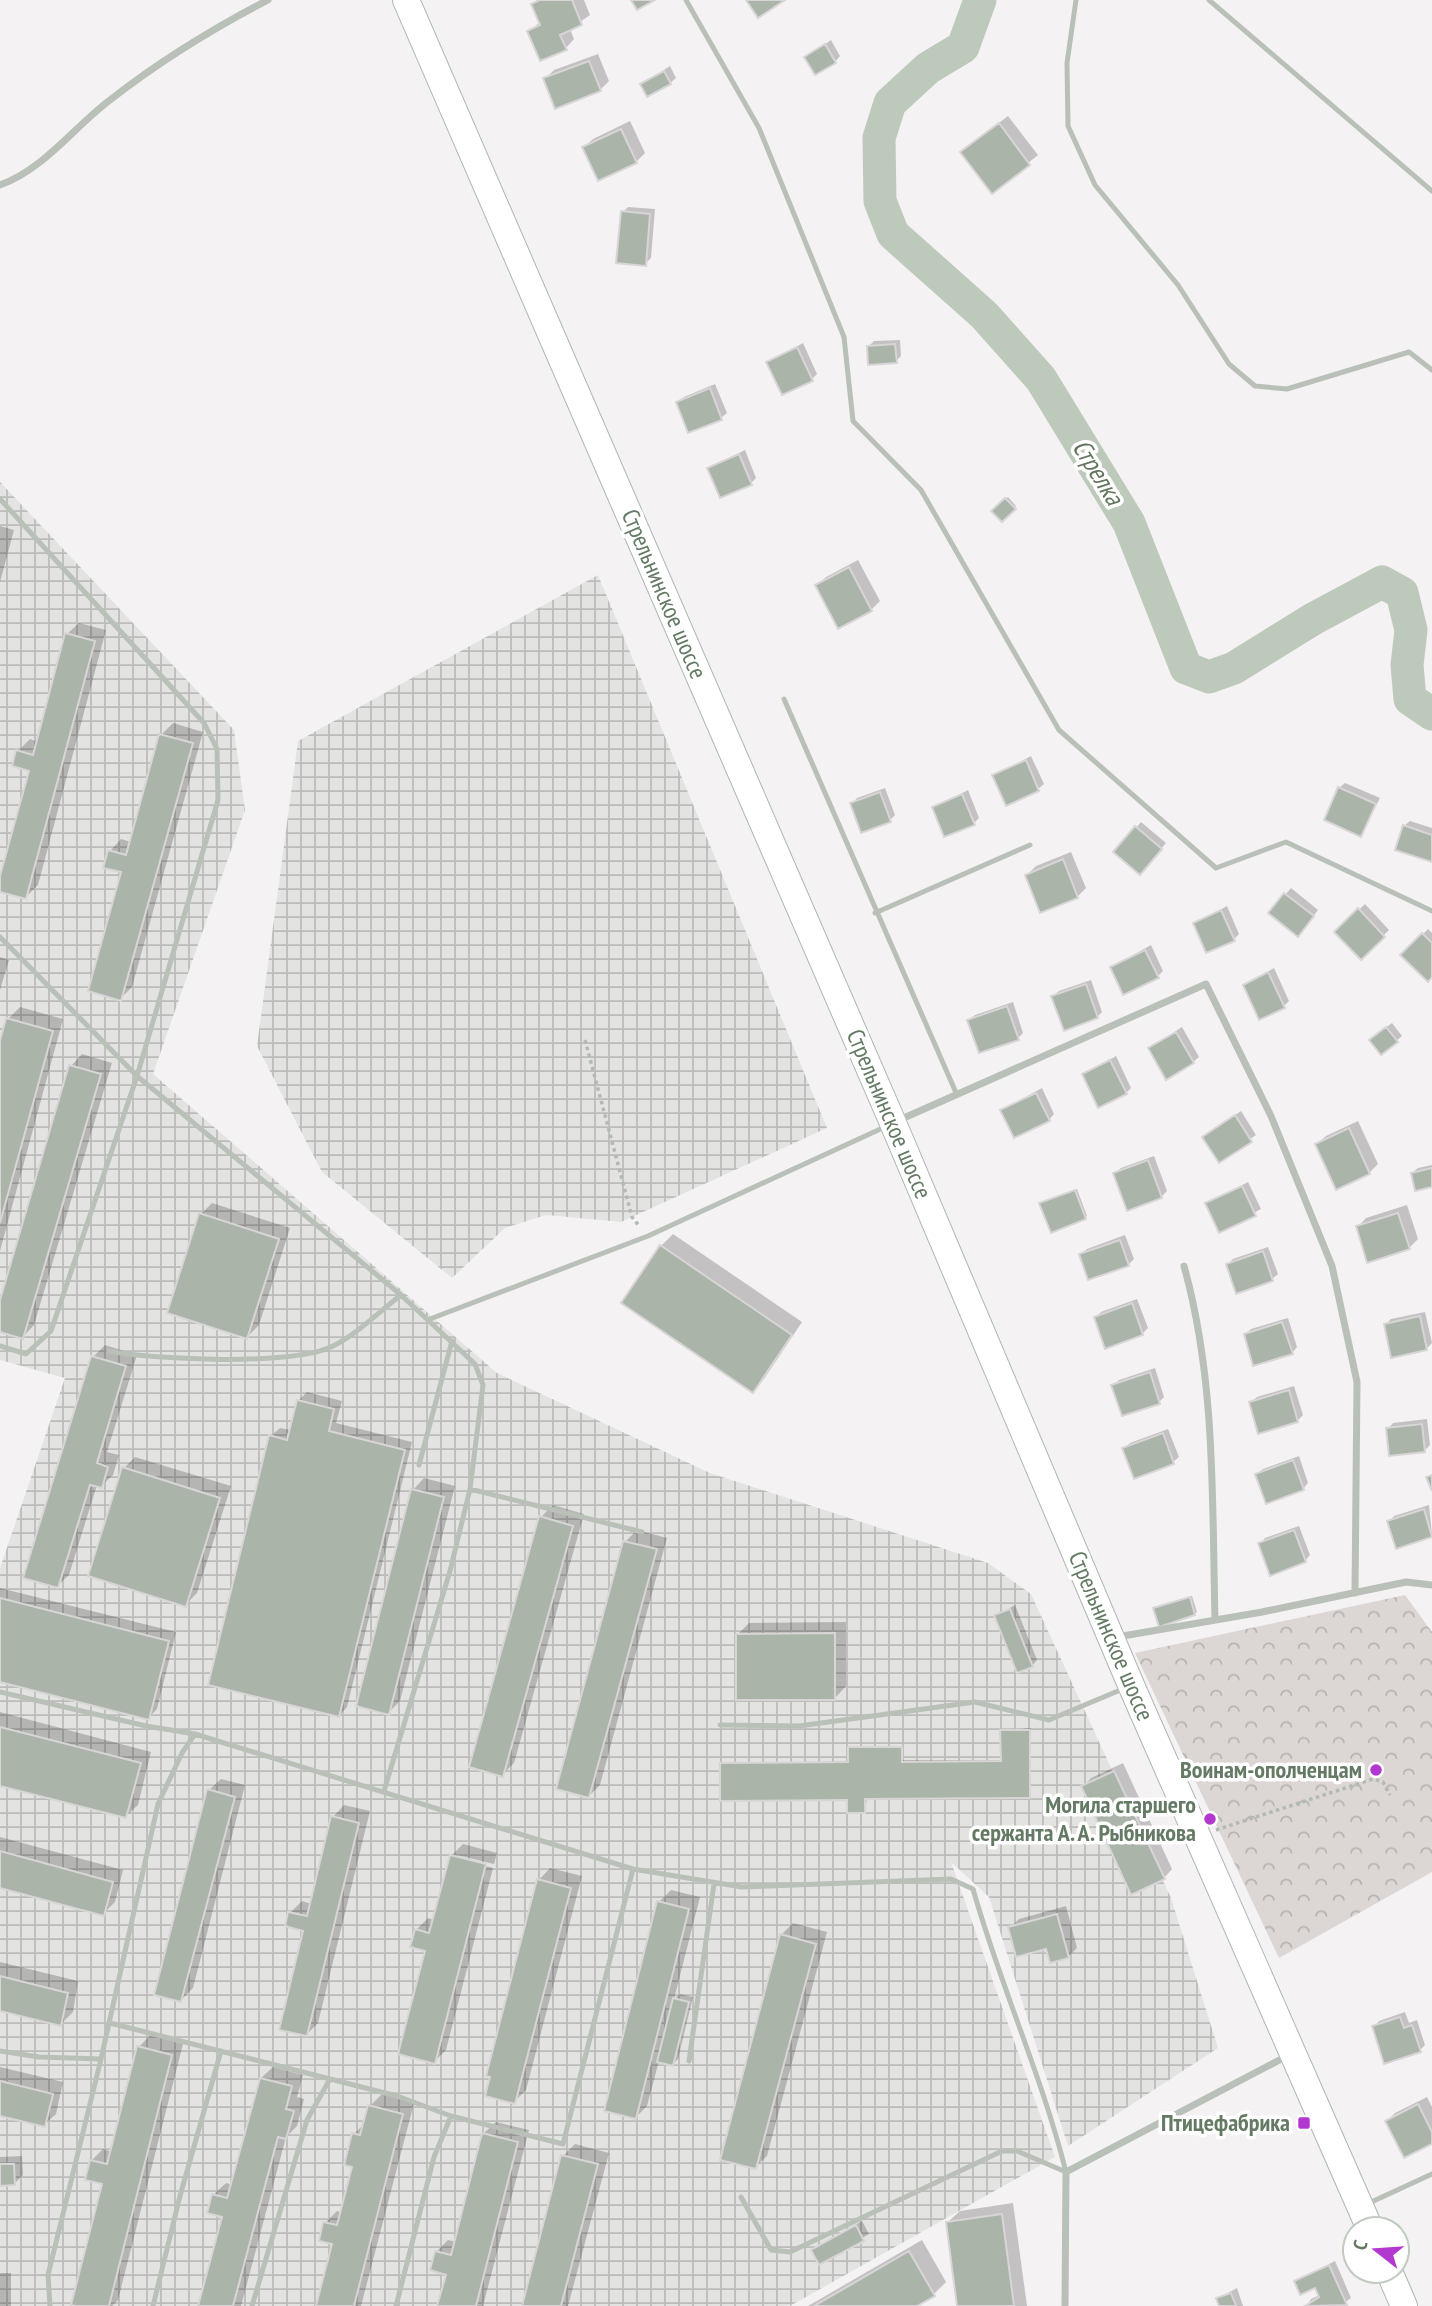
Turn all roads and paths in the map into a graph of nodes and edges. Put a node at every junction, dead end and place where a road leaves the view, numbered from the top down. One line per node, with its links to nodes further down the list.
1 (268, 0): 6 (street)
2 (406, 0): 18 (main road, Стрельнинское шоссе)
3 (686, 0): 12 (lane)
4 (1076, 0): 8 (lane)
5 (1209, 0): 7 (lane)
6 (0, 185)
7 (1432, 191)
8 (1432, 370)
9 (0, 499): 16 (lane)
10 (784, 699): 13 (lane)
11 (1030, 845): 13 (lane)
12 (1432, 911)
13 (875, 913): 17 (lane)
14 (0, 937): 16 (lane)
15 (585, 1040): 19 (path)
16 (137, 1076): 21 (lane); 24 (lane)
17 (957, 1095): 18 (street); 30 (street)
18 (893, 1123): 19 (lane); 32 (main road, Стрельнинское шоссе)
19 (648, 1236): 22 (lane)
20 (1184, 1266): 31 (street)
21 (401, 1295): 22 (lane); 25 (lane)
22 (430, 1319): 23 (lane)
23 (452, 1341): 26 (lane); 27 (lane)
24 (0, 1346)
25 (109, 1351)
26 (419, 1465)
27 (470, 1489): 28 (lane); 37 (lane)
28 (642, 1532)
29 (1432, 1584): 30 (street)
30 (1356, 1593): 31 (street)
31 (1215, 1620): 32 (street)
32 (1113, 1638): 33 (main road, Стрельнинское шоссе)
33 (1131, 1685): 35 (lane); 45 (main road, Стрельнинское шоссе)
34 (0, 1692): 36 (lane)
35 (720, 1725)
36 (195, 1734): 37 (lane); 42 (lane)
37 (384, 1791): 40 (lane)
38 (1390, 1795): 39 (path)
39 (1209, 1833)
40 (633, 1869): 41 (lane); 49 (lane)
41 (714, 1884): 47 (lane); 50 (lane)
42 (110, 2023): 44 (lane); 46 (lane)
43 (0, 2051): 46 (lane)
44 (221, 2051): 48 (lane); 57 (lane)
45 (1294, 2053): 50 (street); 53 (main road, Стрельнинское шоссе)
46 (101, 2059): 56 (lane)
47 (689, 2061)
48 (330, 2079): 49 (lane); 58 (lane)
49 (451, 2116): 59 (lane)
50 (1066, 2172): 52 (lane); 60 (street)
51 (1432, 2174): 54 (lane)
52 (741, 2197)
53 (1364, 2215)
54 (1370, 2215)
55 (1395, 2285): 61 (main road)
56 (50, 2306)
57 (153, 2306)
58 (252, 2306)
59 (396, 2306)
60 (1065, 2306)
61 (1404, 2306)

